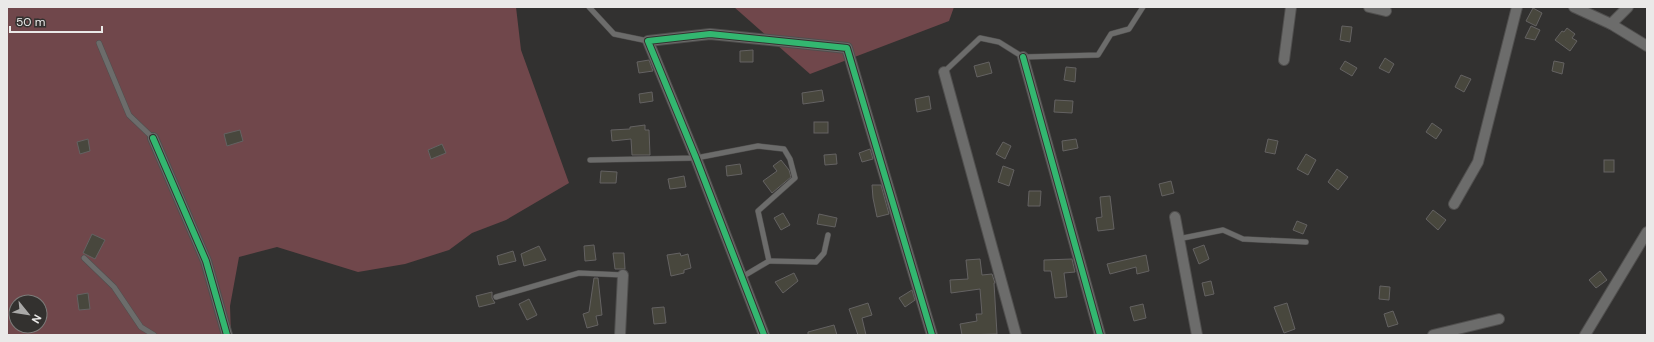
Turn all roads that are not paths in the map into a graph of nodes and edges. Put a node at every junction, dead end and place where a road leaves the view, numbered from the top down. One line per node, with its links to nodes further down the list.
1 (589, 7): 10 (lane)
2 (1143, 7): 13 (lane)
3 (1291, 7): 14 (street)
4 (1369, 7): 8 (street)
5 (1517, 7): 19 (street)
6 (1574, 7): 9 (street)
7 (1628, 7): 9 (street)
8 (1386, 11)
9 (1611, 24): 12 (street)
10 (648, 41): 17 (street); 35 (street)
11 (99, 43): 16 (lane)
12 (1647, 46)
13 (1023, 57): 15 (lane); 37 (street)
14 (1284, 60)
15 (944, 72): 36 (street)
16 (153, 138): 32 (street)
17 (696, 158): 18 (lane); 26 (lane); 28 (street)
18 (590, 160)
19 (1454, 204)
20 (1175, 217): 23 (street)
21 (1647, 232): 40 (street)
22 (828, 235): 26 (lane)
23 (1178, 239): 24 (lane); 38 (street)
24 (1306, 242)
25 (84, 258): 31 (lane)
26 (769, 262): 28 (lane)
27 (623, 275): 29 (lane); 33 (street)
28 (742, 277): 34 (street)
29 (496, 297)
30 (1499, 319): 39 (street)
31 (154, 335)
32 (227, 335)
33 (620, 335)
34 (764, 335)
35 (932, 335)
36 (1016, 335)
37 (1100, 335)
38 (1197, 335)
39 (1433, 335)
40 (1585, 335)

